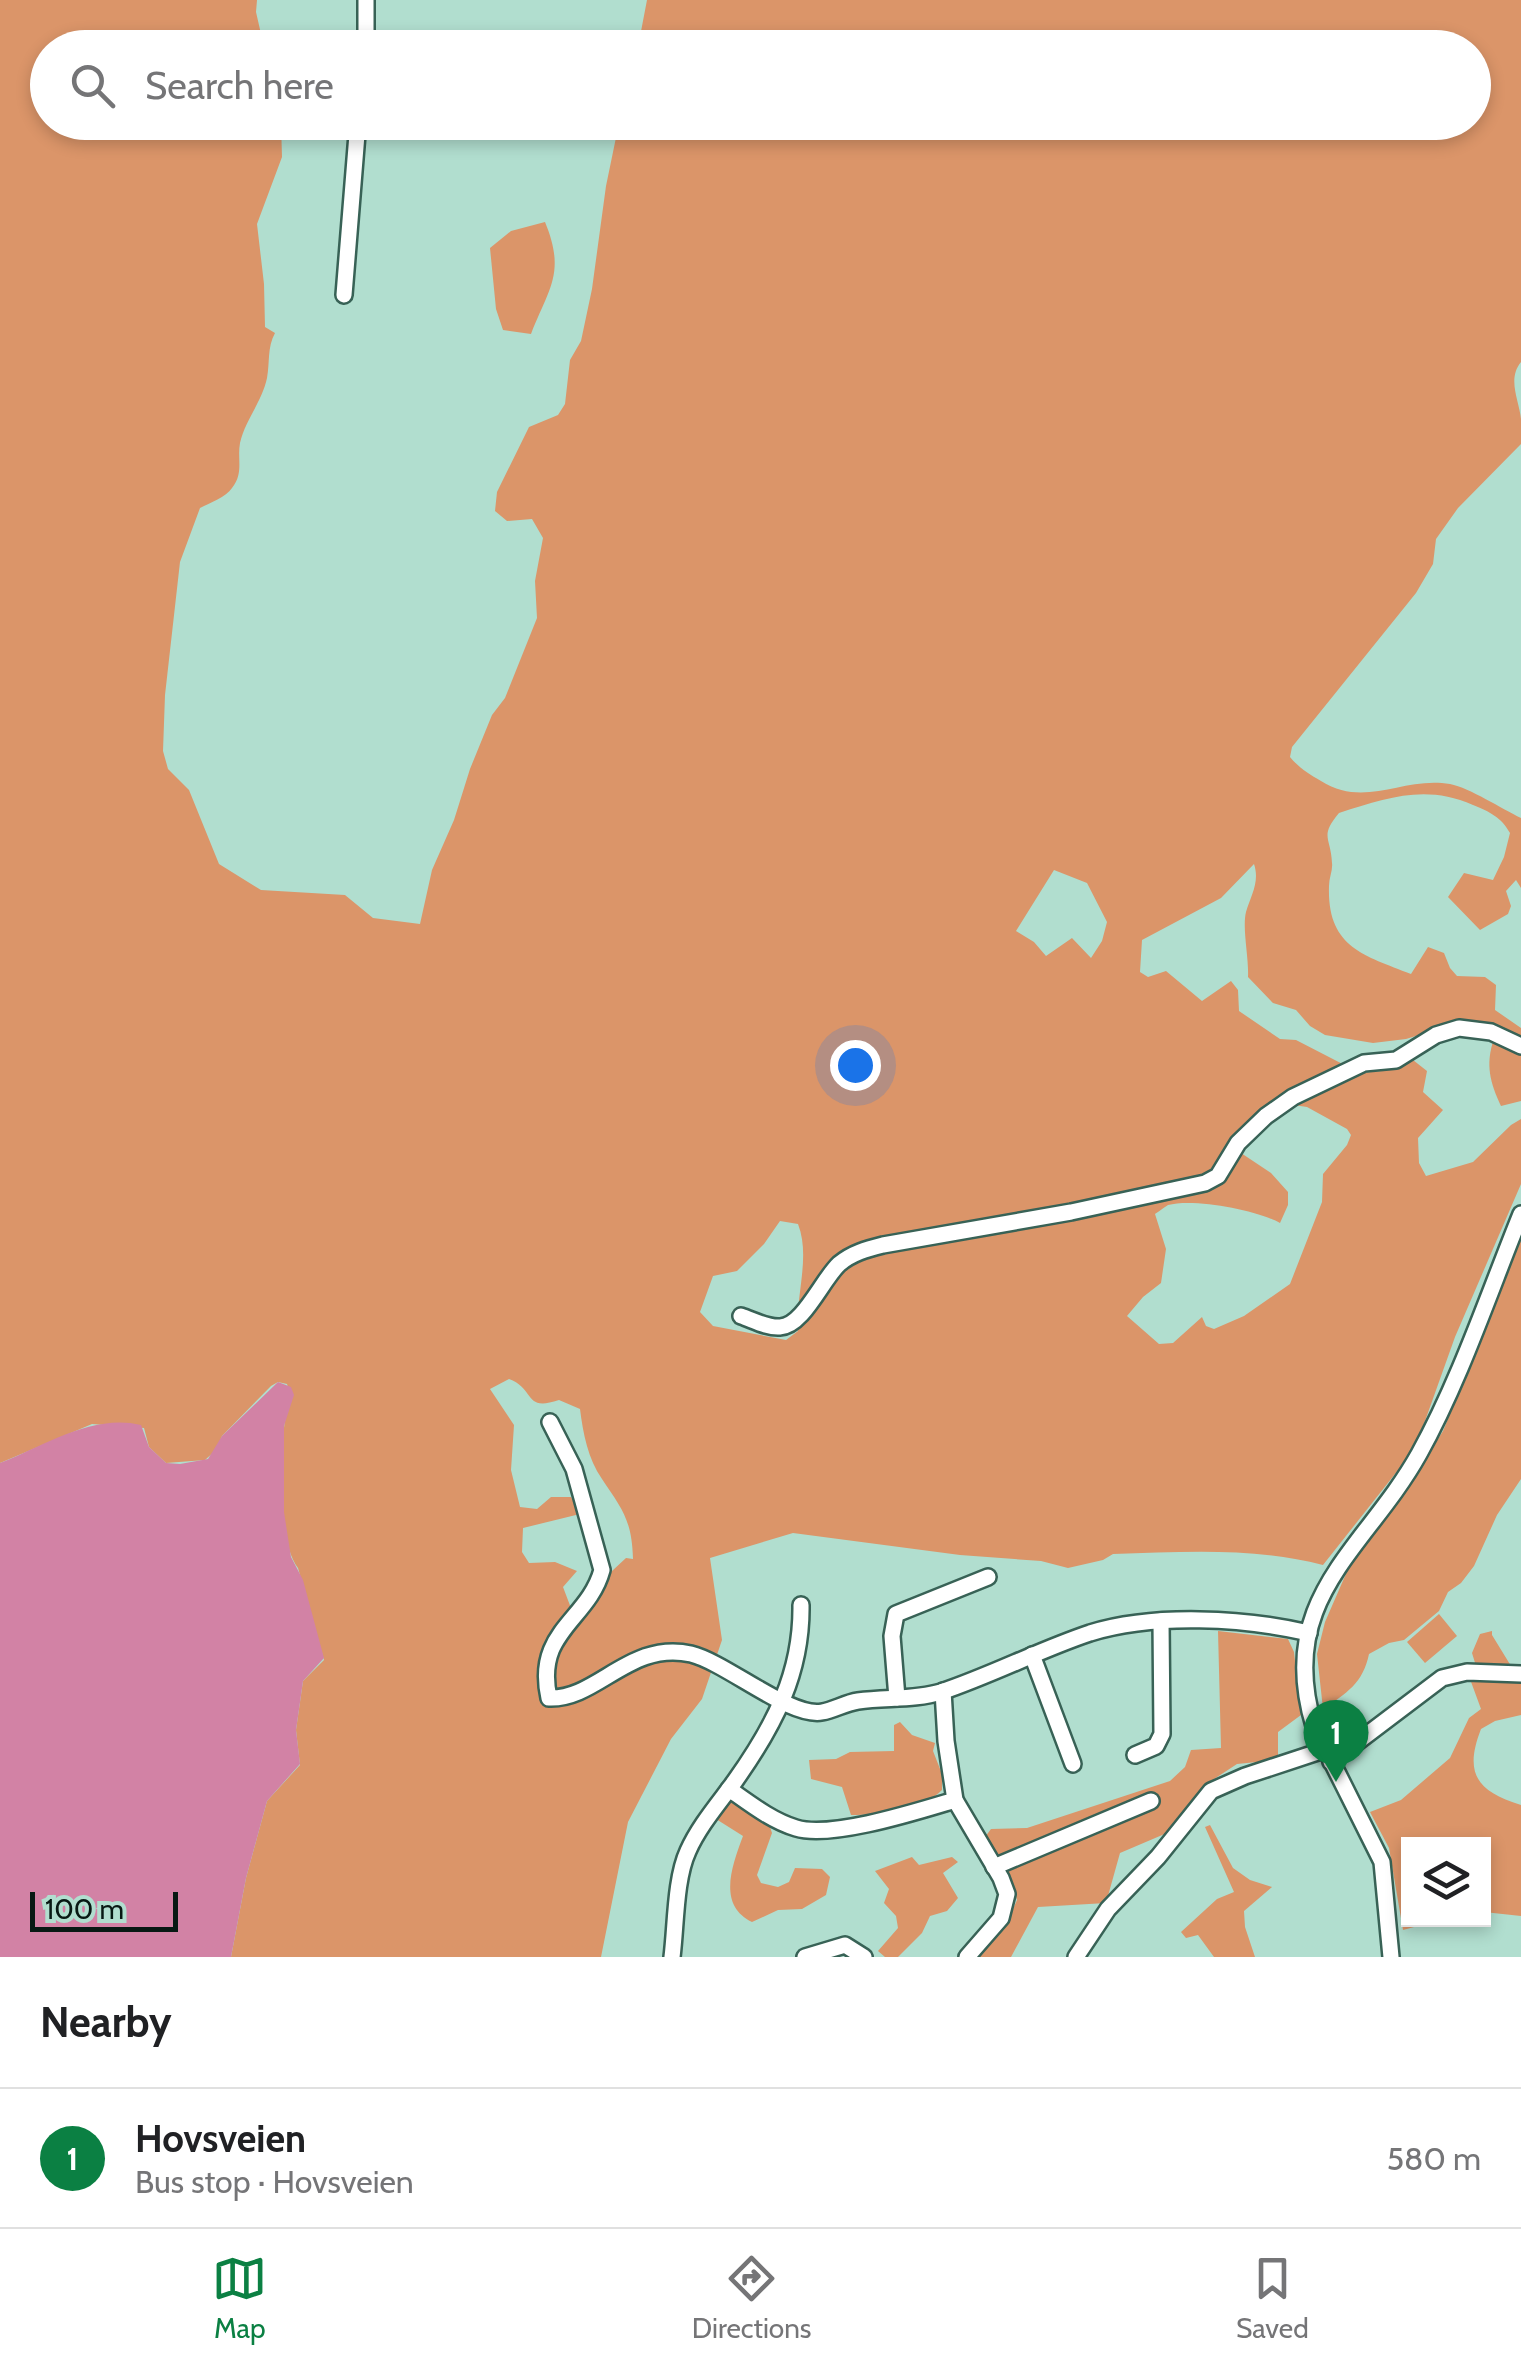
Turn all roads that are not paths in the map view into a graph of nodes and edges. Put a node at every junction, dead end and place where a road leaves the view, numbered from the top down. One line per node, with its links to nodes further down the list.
1 (366, 0): 2 (street)
2 (366, 30)
3 (357, 140): 4 (street)
4 (344, 294)
5 (1521, 1046): 7 (street)
6 (1521, 1214): 12 (street)
7 (741, 1316)
8 (550, 1422): 17 (street)
9 (988, 1577): 16 (street)
10 (801, 1605): 17 (street)
11 (1161, 1621): 12 (street); 13 (street); 18 (street)
12 (1309, 1633): 19 (street)
13 (1032, 1655): 15 (street); 20 (street)
14 (1518, 1672): 19 (street)
15 (944, 1691): 16 (street); 22 (street)
16 (897, 1698): 17 (street)
17 (782, 1701): 21 (street)
18 (1135, 1755)
19 (1328, 1756): 29 (street); 30 (street)
20 (1073, 1764)
21 (729, 1789): 22 (street); 25 (street)
22 (955, 1800): 24 (street)
23 (1150, 1801): 24 (street)
24 (994, 1867): 28 (street)
25 (672, 1957)
26 (805, 1957): 27 (street)
27 (864, 1957)
28 (967, 1957)
29 (1076, 1957)
30 (1391, 1957)

